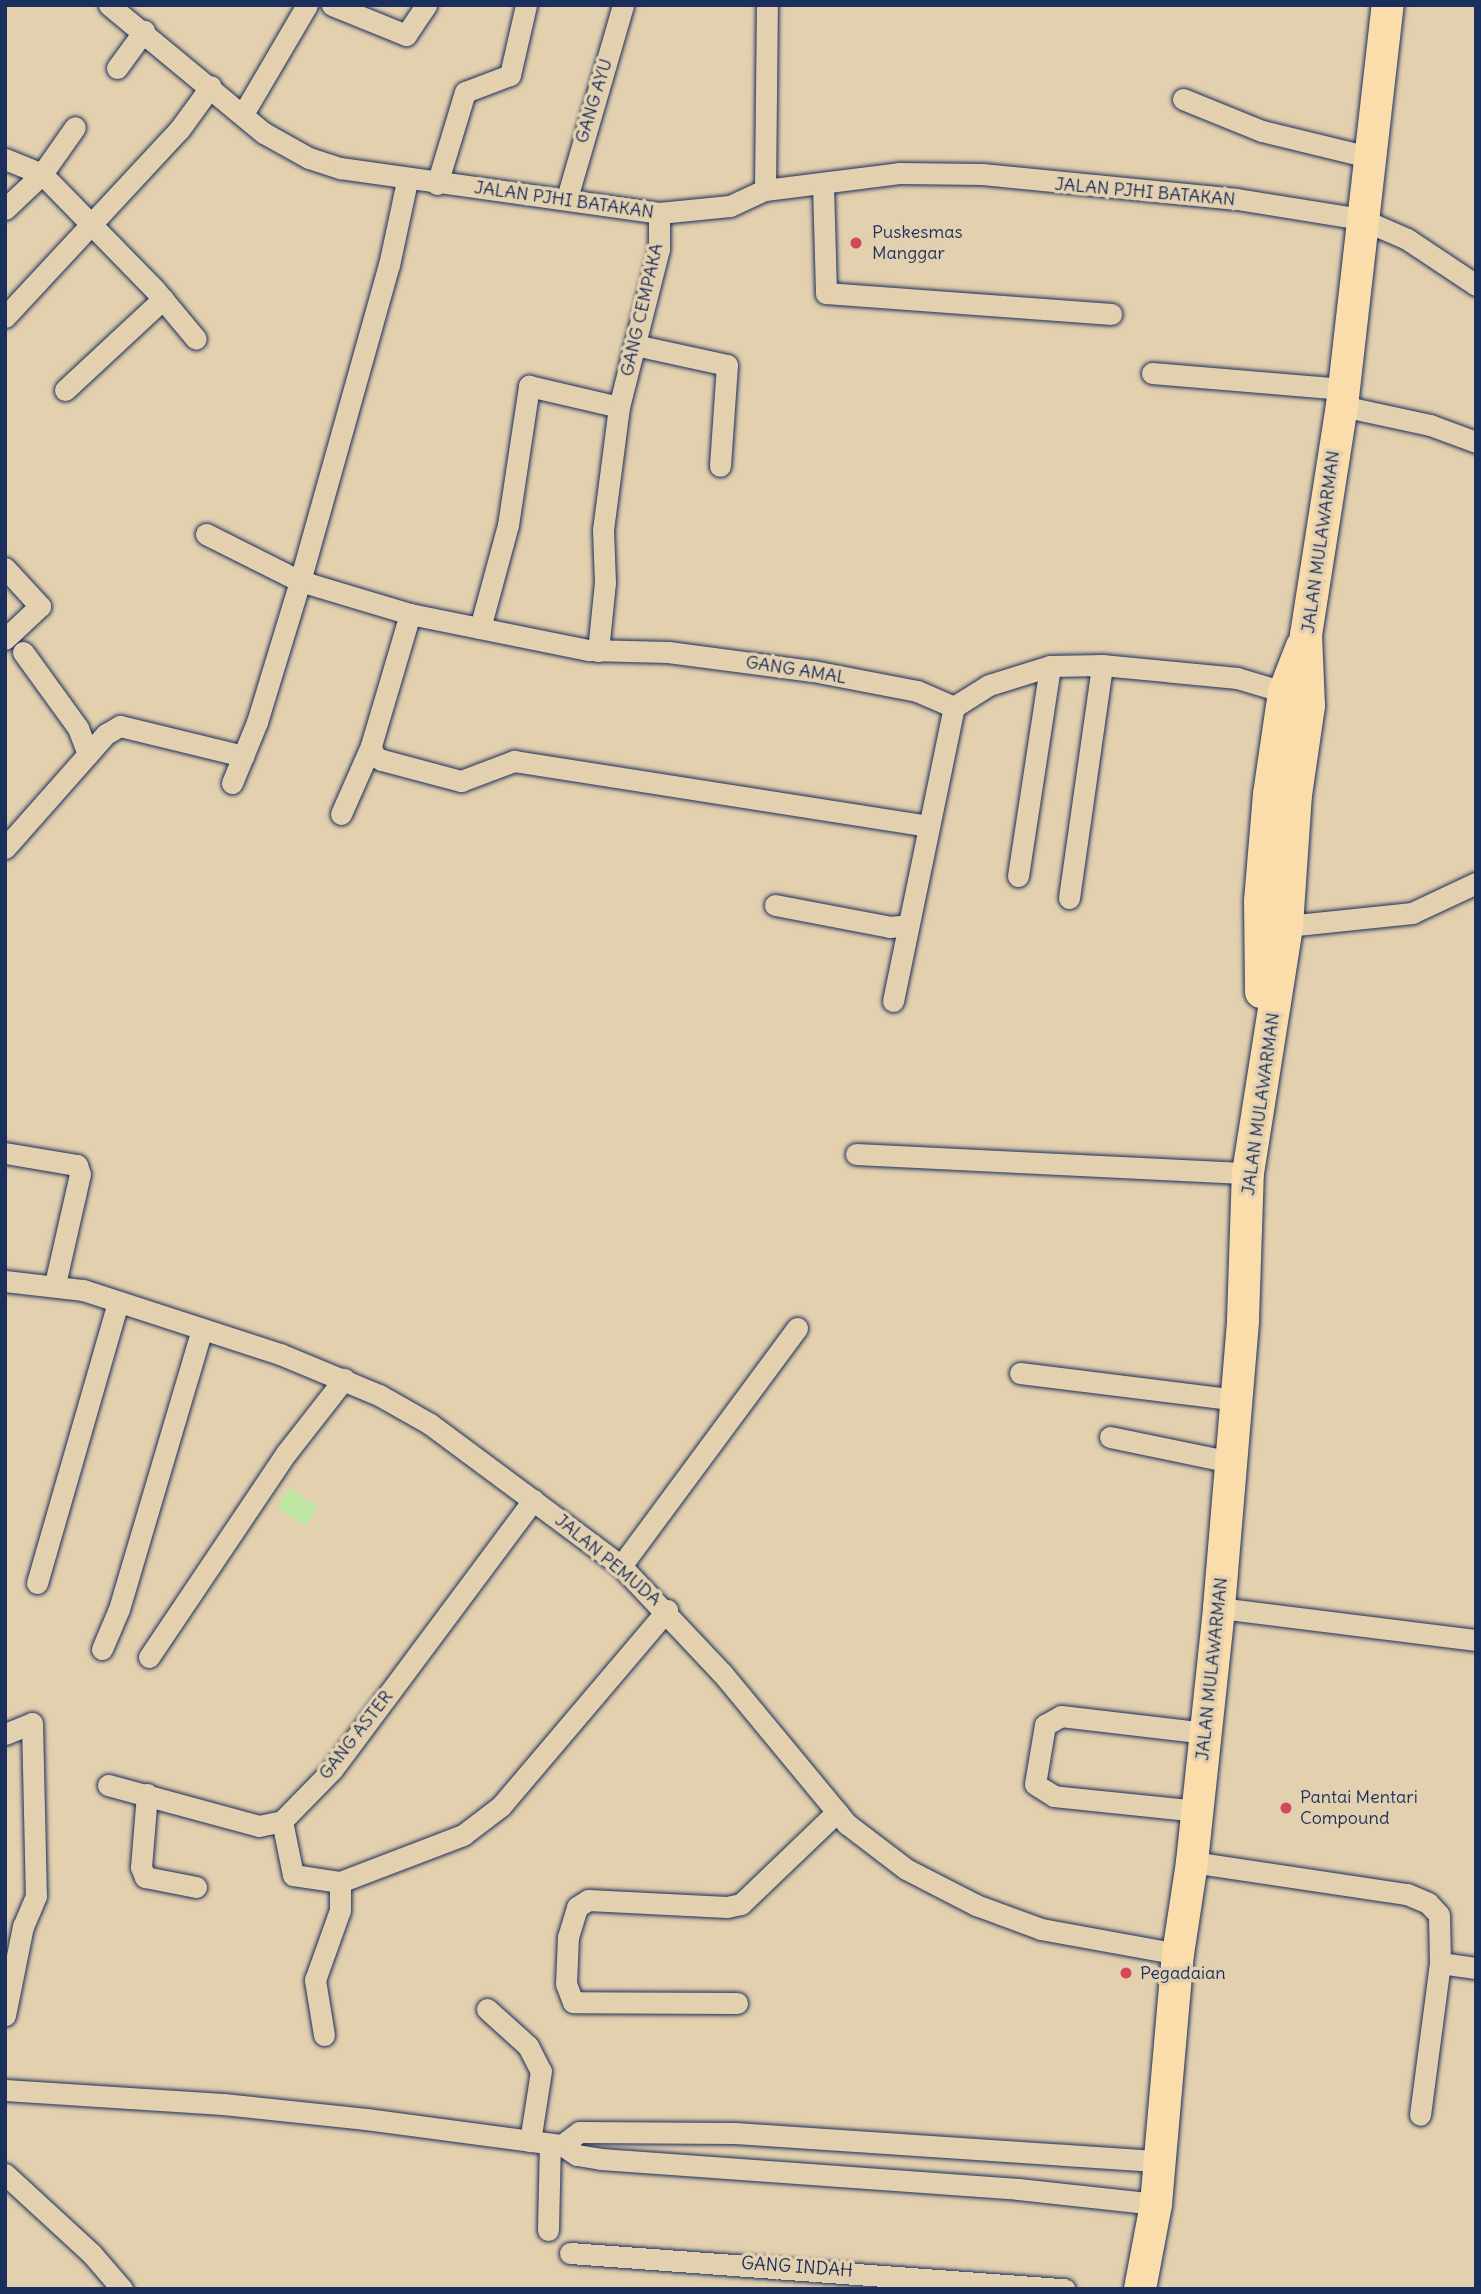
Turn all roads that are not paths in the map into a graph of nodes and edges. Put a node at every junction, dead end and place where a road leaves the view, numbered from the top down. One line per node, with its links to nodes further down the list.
1 (110, 5): 9 (street, JALAN PJHI BATAKAN)
2 (307, 5): 13 (street)
3 (332, 5): 4 (street)
4 (426, 5)
5 (526, 5): 19 (street)
6 (623, 5): 22 (street, GANG AYU)
7 (767, 5): 21 (street)
8 (1388, 5): 15 (highway, JALAN MULAWARMAN)
9 (144, 30): 10 (street); 11 (street, JALAN PJHI BATAKAN)
10 (117, 68)
11 (211, 86): 13 (street, JALAN PJHI BATAKAN); 26 (street)
12 (1183, 99): 15 (street)
13 (243, 114): 18 (street, JALAN PJHI BATAKAN)
14 (75, 127): 17 (street)
15 (1369, 157): 25 (highway, JALAN MULAWARMAN)
16 (5, 159): 17 (street)
17 (42, 174): 23 (street); 26 (street)
18 (407, 181): 19 (street, JALAN PJHI BATAKAN); 41 (street)
19 (437, 184): 22 (street, JALAN PJHI BATAKAN)
20 (822, 185): 21 (street, JALAN PJHI BATAKAN); 25 (street, JALAN PJHI BATAKAN); 29 (street)
21 (765, 190): 24 (street, JALAN PJHI BATAKAN)
22 (567, 198): 24 (street, JALAN PJHI BATAKAN)
23 (5, 209)
24 (659, 213): 32 (street, GANG CEMPAKA)
25 (1361, 219): 27 (street, JALAN PJHI BATAKAN); 35 (highway, JALAN MULAWARMAN)
26 (91, 223): 28 (street); 30 (street)
27 (1476, 285)
28 (163, 299): 31 (street); 34 (street)
29 (1111, 314)
30 (5, 317)
31 (196, 338)
32 (635, 345): 36 (street, GANG CEMPAKA); 38 (street)
33 (1152, 373): 35 (street)
34 (65, 390)
35 (1343, 398): 37 (street); 44 (highway, JALAN MULAWARMAN)
36 (619, 407): 43 (street); 46 (street, GANG CEMPAKA)
37 (1476, 442)
38 (720, 466)
39 (206, 534): 41 (street, GANG AMAL)
40 (5, 568): 45 (street)
41 (300, 581): 42 (street, GANG AMAL); 54 (street)
42 (410, 614): 43 (street, GANG AMAL); 52 (street)
43 (481, 628): 46 (street, GANG AMAL)
44 (1306, 635): 50 (highway); 56 (highway, JALAN MULAWARMAN)
45 (5, 639)
46 (598, 651): 51 (street, GANG AMAL)
47 (23, 652): 53 (street)
48 (1102, 665): 49 (street); 50 (street); 62 (street)
49 (1050, 666): 51 (street); 60 (street)
50 (1284, 692): 56 (highway)
51 (954, 707): 58 (street)
52 (371, 746): 57 (street); 58 (street)
53 (88, 754): 54 (street); 59 (street)
54 (243, 756): 55 (street)
55 (232, 783)
56 (1283, 794): 64 (highway, JALAN MULAWARMAN)
57 (341, 814)
58 (927, 825): 65 (street)
59 (5, 848)
60 (1018, 877)
61 (1476, 883): 64 (street)
62 (1069, 898)
63 (775, 905): 65 (street)
64 (1278, 910): 69 (highway, JALAN MULAWARMAN)
65 (908, 925): 66 (street)
66 (893, 1001)
67 (5, 1153): 71 (street)
68 (856, 1154): 69 (street)
69 (1248, 1174): 77 (highway, JALAN MULAWARMAN)
70 (5, 1281): 71 (street, JALAN PEMUDA)
71 (55, 1284): 72 (street, JALAN PEMUDA)
72 (118, 1301): 74 (street, JALAN PEMUDA); 82 (street)
73 (797, 1328): 81 (street)
74 (201, 1332): 76 (street, JALAN PEMUDA); 86 (street)
75 (1020, 1373): 77 (street)
76 (344, 1379): 80 (street, JALAN PEMUDA); 87 (street)
77 (1236, 1400): 79 (highway, JALAN MULAWARMAN)
78 (1110, 1437): 79 (street)
79 (1231, 1462): 83 (highway, JALAN MULAWARMAN)
80 (533, 1500): 81 (street, JALAN PEMUDA); 94 (street, GANG ASTER)
81 (621, 1566): 84 (street, JALAN PEMUDA)
82 (37, 1583)
83 (1219, 1608): 85 (street); 88 (highway, JALAN MULAWARMAN)
84 (667, 1610): 93 (street, JALAN PEMUDA); 96 (street)
85 (1476, 1640)
86 (102, 1649)
87 (149, 1657)
88 (1206, 1733): 92 (highway, JALAN MULAWARMAN); 92 (street)
89 (5, 1734): 103 (street)
90 (108, 1784): 91 (street)
91 (147, 1794): 94 (street); 97 (street)
92 (1198, 1811): 95 (highway, JALAN MULAWARMAN)
93 (837, 1812): 98 (street, JALAN PEMUDA); 101 (street)
94 (282, 1821): 96 (street)
95 (1192, 1862): 98 (highway, JALAN MULAWARMAN); 99 (street)
96 (341, 1882): 104 (street)
97 (195, 1887)
98 (1178, 1954): 108 (highway, JALAN MULAWARMAN)
99 (1440, 1963): 100 (street); 106 (street)
100 (1476, 1968)
101 (737, 2003)
102 (487, 2009): 107 (street)
103 (5, 2015)
104 (324, 2035)
105 (5, 2090): 107 (street)
106 (1420, 2115)
107 (547, 2143): 108 (street); 110 (street); 111 (street)
108 (1159, 2161): 110 (highway, JALAN MULAWARMAN)
109 (5, 2174): 113 (street)
110 (1156, 2204): 115 (highway, JALAN MULAWARMAN)
111 (548, 2230)
112 (570, 2253): 114 (street, GANG INDAH)
113 (122, 2289)
114 (1065, 2289)
115 (1140, 2289)

